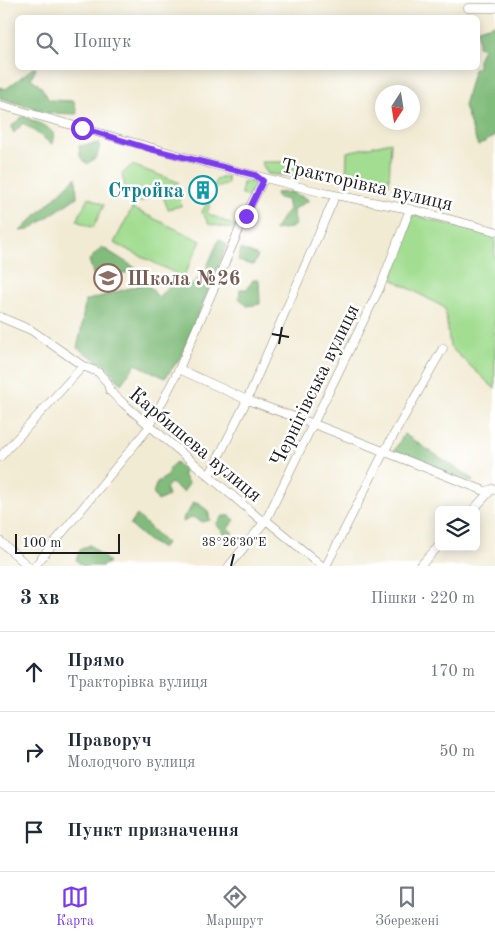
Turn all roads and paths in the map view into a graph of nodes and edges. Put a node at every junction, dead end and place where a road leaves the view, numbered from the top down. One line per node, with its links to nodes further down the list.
1 (468, 8): 2 (street)
2 (495, 8)
3 (0, 105): 4 (street, Тракторівка вулиця)
4 (255, 175): 6 (street, Тракторівка вулиця); 11 (street)
5 (333, 201): 12 (street)
6 (410, 209): 7 (street, Тракторівка вулиця); 13 (street, Чернігівська вулиця)
7 (495, 231)
8 (0, 317): 10 (street, Карбишева вулиця)
9 (443, 348): 15 (street)
10 (83, 366): 14 (street, Карбишева вулиця); 16 (street)
11 (179, 369): 12 (street); 14 (street)
12 (247, 400): 13 (street); 17 (street)
13 (314, 424): 15 (street); 20 (street, Чернігівська вулиця)
14 (150, 426): 17 (street, Карбишева вулиця); 24 (street)
15 (384, 452): 18 (street); 27 (street)
16 (0, 457)
17 (208, 476): 20 (street, Карбишева вулиця)
18 (494, 488): 19 (street)
19 (477, 506)
20 (266, 520): 25 (street, Чернігівська вулиця); 26 (street, Карбишева вулиця)
21 (0, 541): 23 (street)
22 (435, 550): 28 (street)
23 (28, 566)
24 (35, 566)
25 (229, 566)
26 (322, 566)
27 (326, 566)
28 (420, 566)

